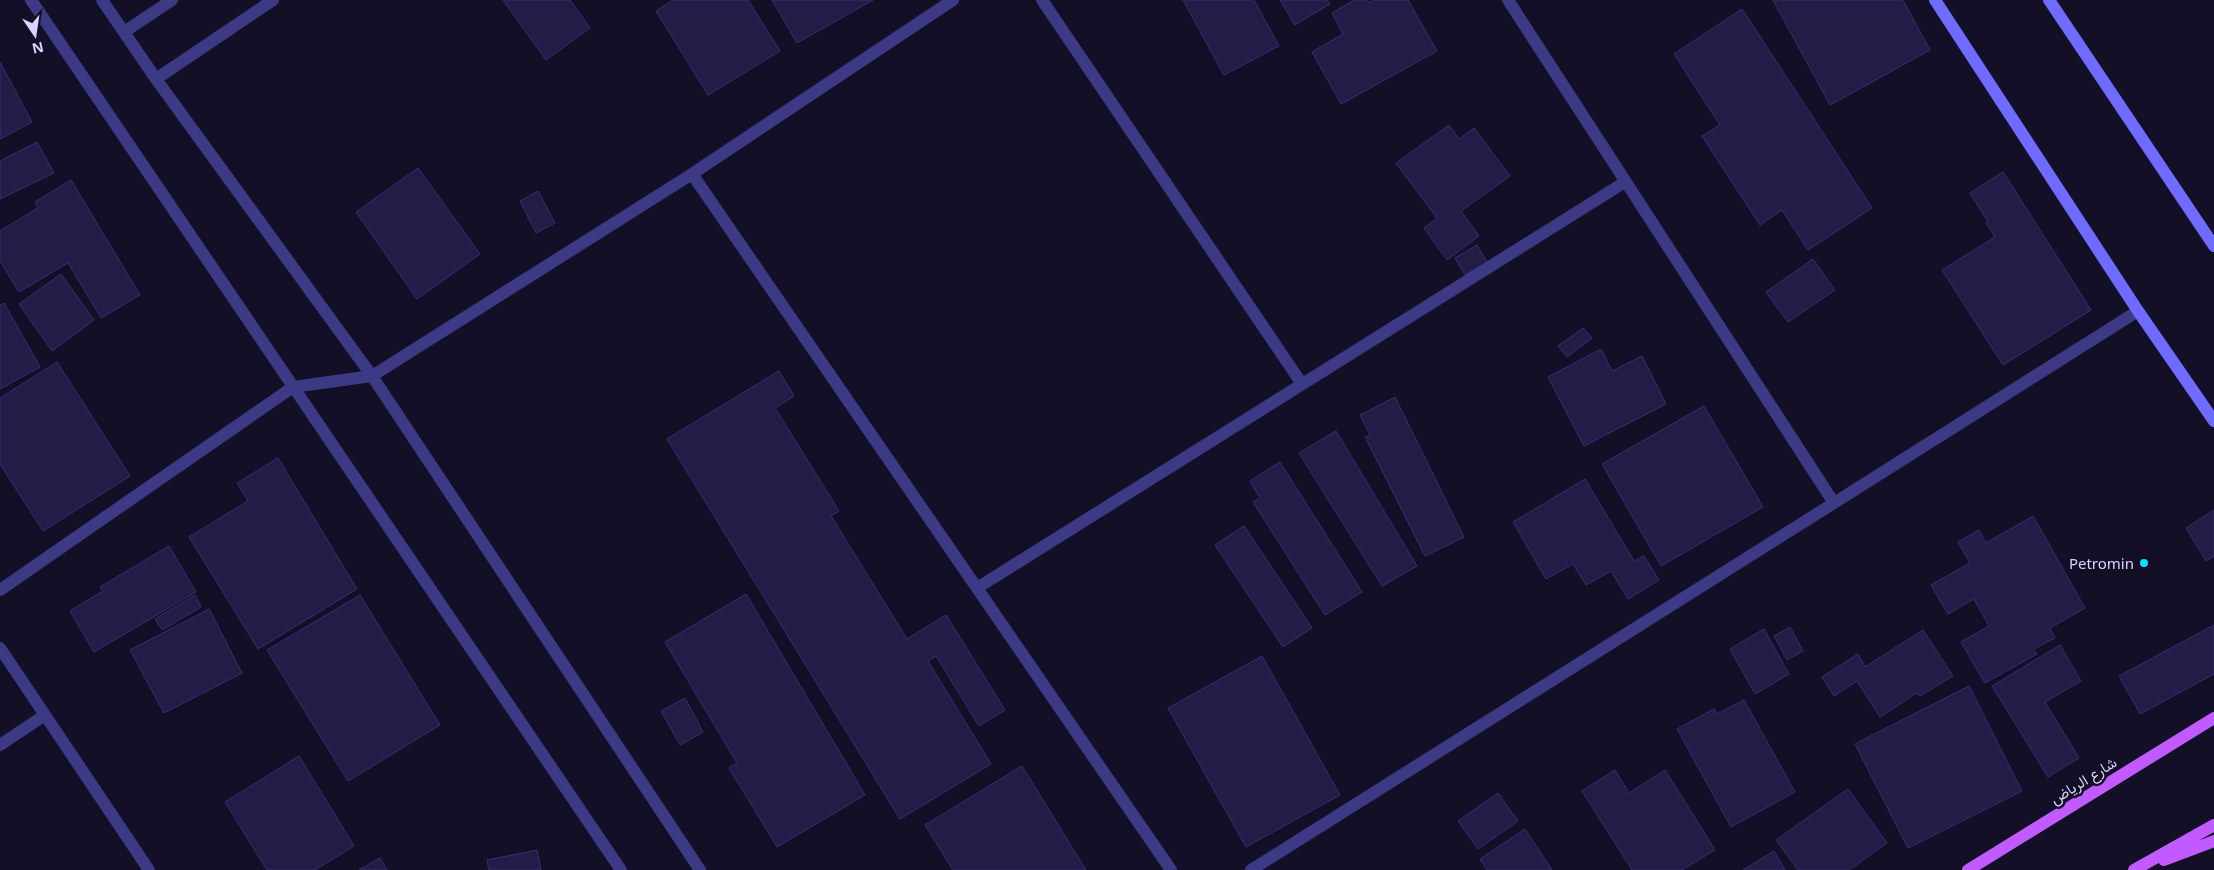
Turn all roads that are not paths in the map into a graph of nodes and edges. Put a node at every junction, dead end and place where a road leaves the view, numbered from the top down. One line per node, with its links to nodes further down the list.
1 (31, 0): 18 (street)
2 (102, 0): 10 (street)
3 (172, 0): 10 (street)
4 (273, 0): 11 (street)
5 (953, 0): 12 (street)
6 (1042, 0): 17 (street)
7 (1508, 0): 13 (street)
8 (1935, 0): 15 (street)
9 (2049, 0): 14 (street)
10 (124, 32): 11 (street)
11 (156, 79): 16 (street)
12 (692, 174): 16 (street); 21 (street)
13 (1626, 182): 17 (street); 20 (street)
14 (2214, 246)
15 (2138, 310): 19 (street); 20 (street)
16 (372, 376): 18 (street); 31 (street)
17 (1302, 384): 21 (street)
18 (293, 387): 22 (street); 30 (street)
19 (2214, 421)
20 (1834, 503): 33 (street)
21 (977, 588): 32 (street)
22 (0, 590)
23 (0, 648): 24 (street)
24 (45, 715): 26 (street); 29 (street)
25 (2214, 718): 34 (main road, شارع الرياض)
26 (0, 745)
27 (2214, 825): 35 (main road)
28 (2214, 841): 36 (main road)
29 (149, 870)
30 (621, 870)
31 (700, 870)
32 (1171, 870)
33 (1251, 870)
34 (1968, 870)
35 (2134, 870)
36 (2139, 870)

